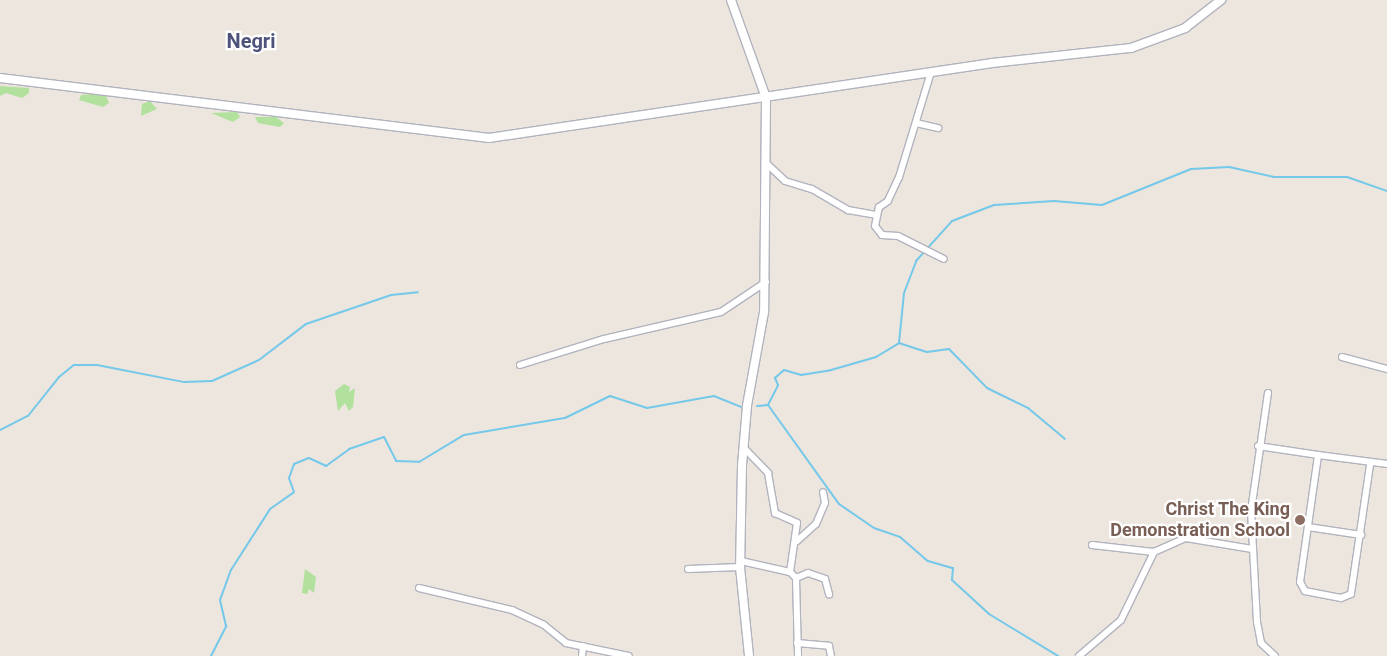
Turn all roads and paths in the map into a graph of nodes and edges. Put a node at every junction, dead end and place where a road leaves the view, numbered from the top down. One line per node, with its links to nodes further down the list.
1 (731, 0): 5 (street)
2 (1221, 0): 3 (street)
3 (931, 72): 5 (street); 6 (street)
4 (0, 78): 5 (street)
5 (766, 98): 8 (street)
6 (916, 123): 7 (street); 9 (street)
7 (938, 128)
8 (766, 163): 10 (street); 13 (street)
9 (876, 215): 10 (street); 11 (street)
10 (868, 216): 11 (street)
11 (875, 226): 12 (street)
12 (944, 259)
13 (766, 282): 15 (street); 19 (street)
14 (1342, 357): 16 (street)
15 (520, 365)
16 (1387, 368)
17 (1268, 393): 18 (street)
18 (1258, 446): 20 (street); 28 (street)
19 (744, 448): 26 (street); 30 (street)
20 (1318, 455): 21 (street); 24 (street)
21 (1370, 464): 22 (street); 25 (street)
22 (1387, 464)
23 (823, 492): 26 (street)
24 (1308, 527): 25 (street); 25 (street)
25 (1361, 535)
26 (797, 541): 32 (street)
27 (1092, 545): 29 (street)
28 (1252, 549): 29 (street); 44 (street)
29 (1154, 552): 43 (street)
30 (741, 564): 31 (street); 32 (street); 40 (street)
31 (688, 569)
32 (790, 572): 33 (street)
33 (796, 578): 35 (street); 36 (street)
34 (418, 588): 37 (street)
35 (829, 594)
36 (797, 643): 41 (street); 42 (street)
37 (583, 646): 38 (street); 39 (street)
38 (582, 656)
39 (629, 656)
40 (749, 656)
41 (798, 656)
42 (832, 656)
43 (1079, 656)
44 (1275, 656)

